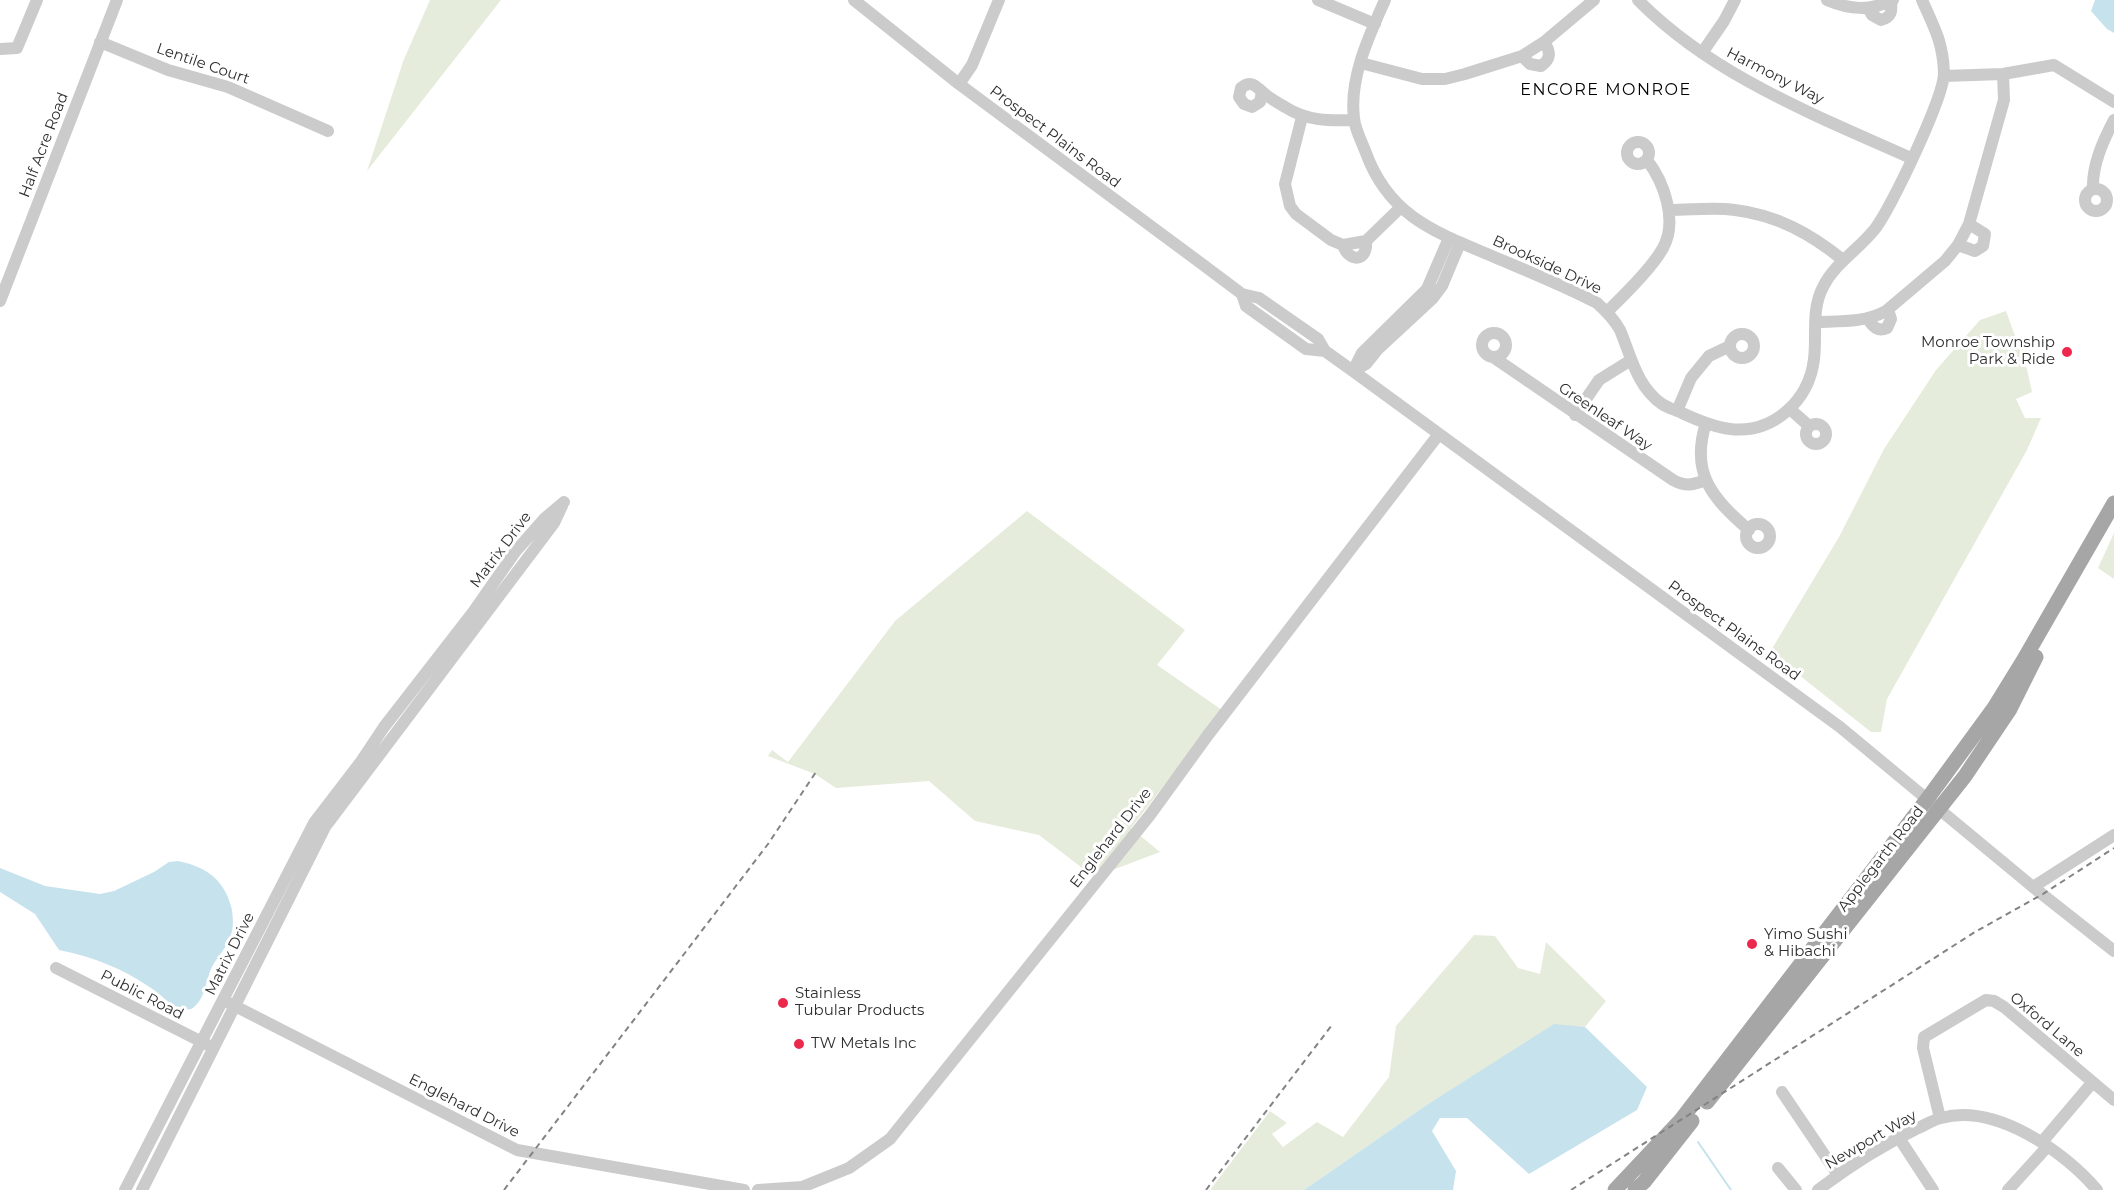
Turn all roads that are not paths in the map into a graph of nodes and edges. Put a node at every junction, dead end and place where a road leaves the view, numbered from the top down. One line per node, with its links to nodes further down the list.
1 (37, 0): 16 (street)
2 (117, 0): 14 (street, Half Acre Road)
3 (854, 0): 22 (street, Prospect Plains Road)
4 (999, 0): 22 (street)
5 (1318, 0): 13 (street)
6 (1386, 0): 13 (street, Brookside Drive)
7 (1594, 0): 15 (street)
8 (1638, 0): 17 (street, Harmony Way)
9 (1735, 0): 17 (street)
10 (1827, 0): 12 (street)
11 (1922, 0): 21 (street, Brookside Drive)
12 (1892, 1)
13 (1374, 24): 19 (street, Brookside Drive)
14 (100, 42): 28 (street, Lentile Court); 38 (street, Half Acre Road)
15 (1544, 42): 18 (street); 18 (street)
16 (0, 49)
17 (1702, 53): 29 (street, Harmony Way)
18 (1522, 56): 19 (street)
19 (1361, 63): 26 (street, Brookside Drive)
20 (2003, 74): 21 (street); 24 (street); 34 (street)
21 (1944, 76): 29 (street, Brookside Drive)
22 (959, 84): 44 (street, Prospect Plains Road)
23 (1262, 92): 25 (street)
24 (2114, 102)
25 (1302, 117): 26 (street); 32 (street)
26 (1354, 120): 32 (street, Brookside Drive)
27 (2114, 120): 31 (street)
28 (328, 131)
29 (1911, 158): 37 (street, Brookside Drive)
30 (1647, 160): 33 (street)
31 (2093, 189)
32 (1400, 208): 35 (street, Brookside Drive)
33 (1670, 210): 37 (street); 39 (street)
34 (1969, 224): 36 (street); 36 (street)
35 (1454, 241): 39 (street, Brookside Drive); 44 (street)
36 (1959, 245): 40 (street)
37 (1843, 260): 40 (street, Brookside Drive)
38 (0, 301)
39 (1607, 312): 43 (street, Brookside Drive)
40 (1815, 322): 45 (street, Brookside Drive)
41 (1730, 346): 46 (street)
42 (1493, 357): 47 (street, Greenleaf Way)
43 (1631, 360): 46 (street, Brookside Drive); 47 (street)
44 (1353, 371): 50 (street, Prospect Plains Road)
45 (1791, 410): 48 (street, Brookside Drive); 49 (street)
46 (1677, 411): 48 (street, Brookside Drive)
47 (1575, 415): 51 (street, Greenleaf Way)
48 (1706, 423): 51 (street)
49 (1809, 426)
50 (1439, 434): 54 (street, Prospect Plains Road); 73 (street, Englehard Drive)
51 (1706, 480): 53 (street)
52 (2114, 503): 54 (main road, Applegarth Road)
53 (1749, 530)
54 (1934, 803): 56 (street, Prospect Plains Road); 74 (main road, Applegarth Road); 75 (main road, Applegarth Road)
55 (2114, 835): 56 (street)
56 (2033, 886): 57 (street, Prospect Plains Road)
57 (2114, 951)
58 (56, 968): 60 (street, Public Road)
59 (229, 1004): 59 (street, Matrix Drive); 60 (street, Matrix Drive); 61 (street, Matrix Drive); 72 (street, Englehard Drive)
60 (201, 1041): 61 (street, Public Road); 70 (street, Matrix Drive)
61 (214, 1049): 71 (street, Matrix Drive)
62 (2092, 1083): 64 (street); 65 (street, Oxford Lane); 67 (street)
63 (1782, 1092): 69 (street)
64 (2114, 1100)
65 (1940, 1118): 66 (street, Newport Way); 67 (street, Newport Way)
66 (1899, 1138): 69 (street, Newport Way); 78 (street)
67 (2045, 1144): 79 (street); 80 (street, Newport Way)
68 (1778, 1168): 76 (street)
69 (1838, 1174): 77 (street, Newport Way)
70 (125, 1190)
71 (142, 1190)
72 (744, 1190)
73 (758, 1190)
74 (1615, 1190)
75 (1635, 1190)
76 (1796, 1190)
77 (1818, 1190)
78 (1933, 1190)
79 (2008, 1190)
80 (2097, 1190)

